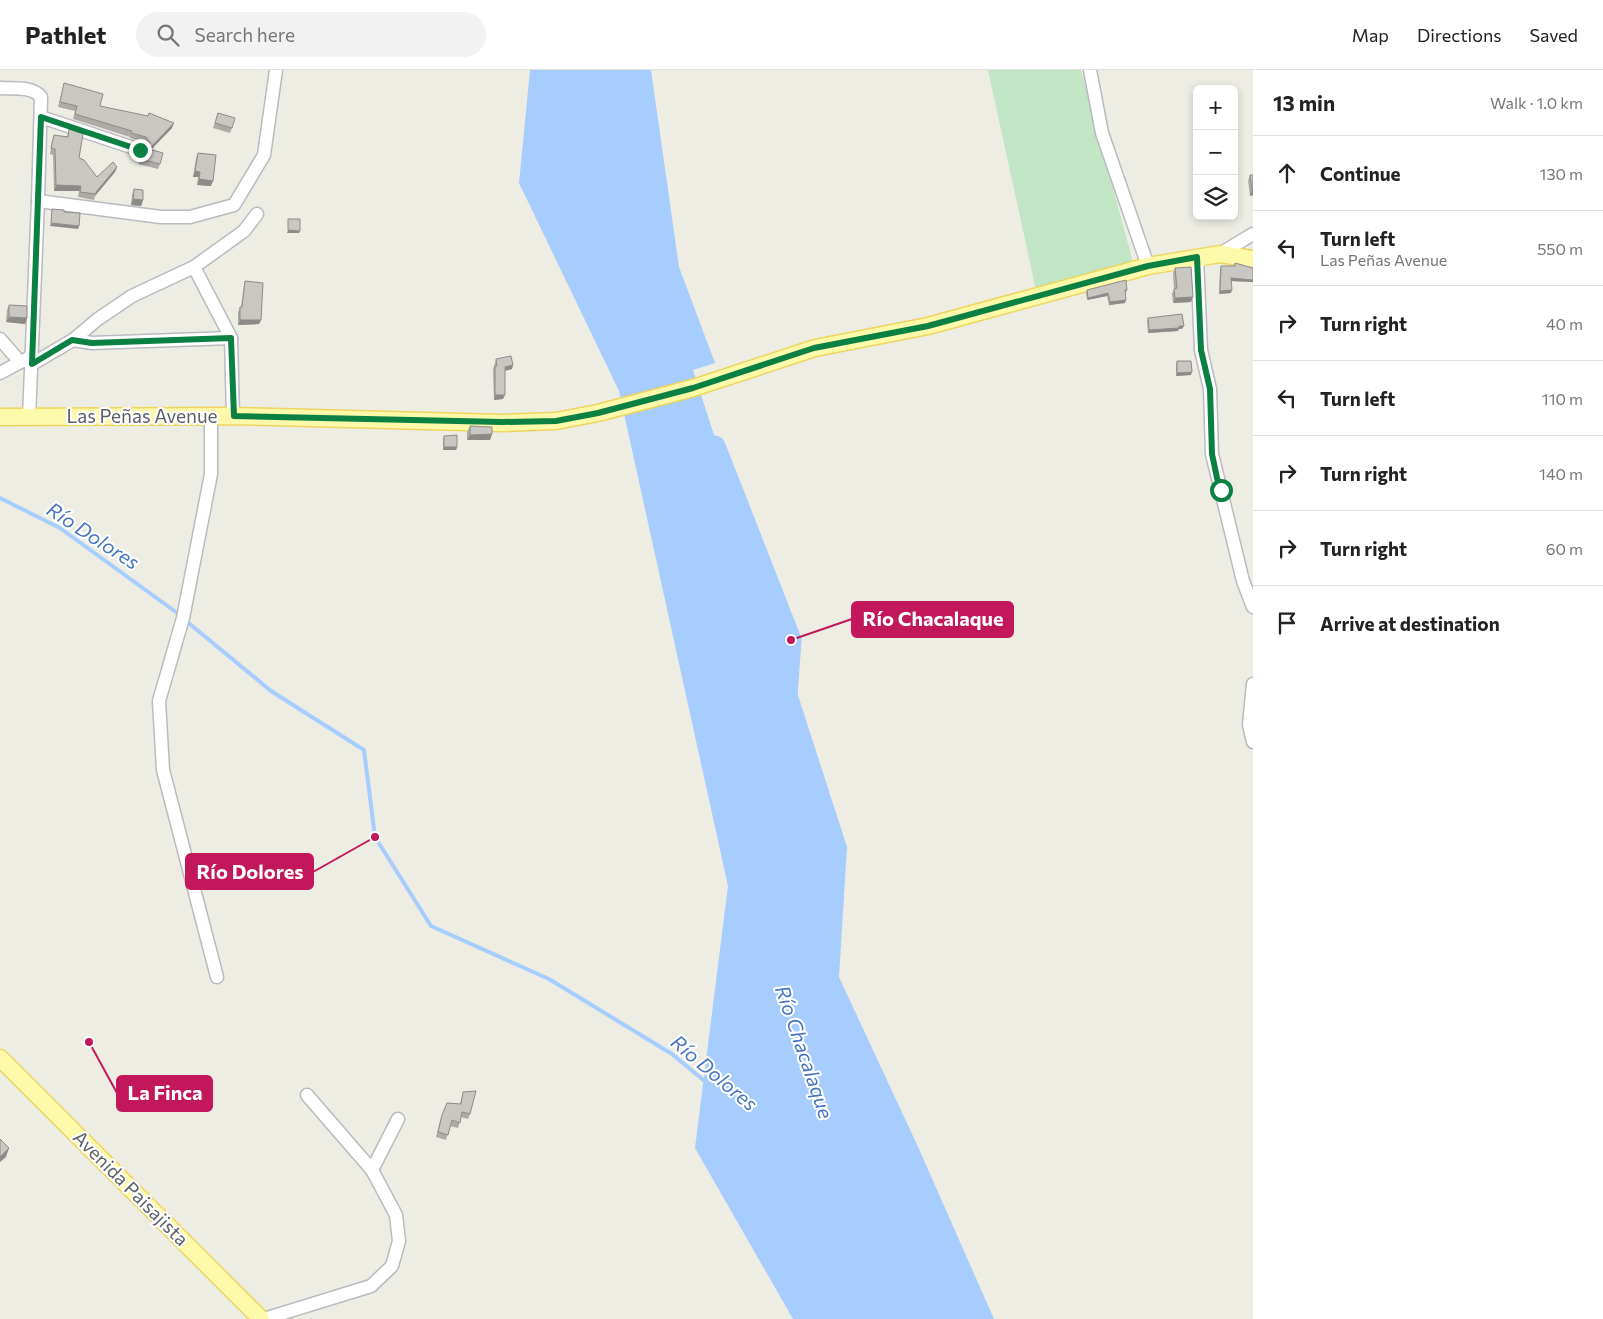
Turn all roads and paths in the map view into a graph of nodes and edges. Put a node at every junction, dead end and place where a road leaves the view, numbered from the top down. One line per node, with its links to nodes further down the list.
1 (276, 70): 6 (street)
2 (1090, 70): 12 (street)
3 (0, 88): 4 (street)
4 (41, 117): 5 (street); 6 (street)
5 (140, 150)
6 (38, 201): 17 (street)
7 (257, 214): 13 (street)
8 (1253, 234): 9 (street)
9 (1220, 254): 10 (main road, Las Peñas Avenue); 11 (main road, Las Peñas Avenue)
10 (1197, 257): 12 (main road, Las Peñas Avenue); 23 (street)
11 (1253, 259)
12 (1148, 266): 20 (main road, Las Peñas Avenue)
13 (194, 267): 14 (street); 16 (street)
14 (231, 338): 16 (street); 20 (street)
15 (0, 339): 17 (street)
16 (72, 340): 17 (street)
17 (28, 361): 18 (street); 22 (street)
18 (0, 373)
19 (211, 416): 20 (main road, Las Peñas Avenue); 22 (main road, Las Peñas Avenue); 26 (street)
20 (234, 416)
21 (0, 417): 22 (main road, Las Peñas Avenue)
22 (29, 417)
23 (1253, 607)
24 (1253, 684): 25 (street)
25 (1253, 742)
26 (217, 977)
27 (0, 1058): 31 (main road, Avenida Paisajista)
28 (307, 1095): 30 (street)
29 (398, 1119): 30 (street)
30 (372, 1170): 31 (street)
31 (263, 1319)

